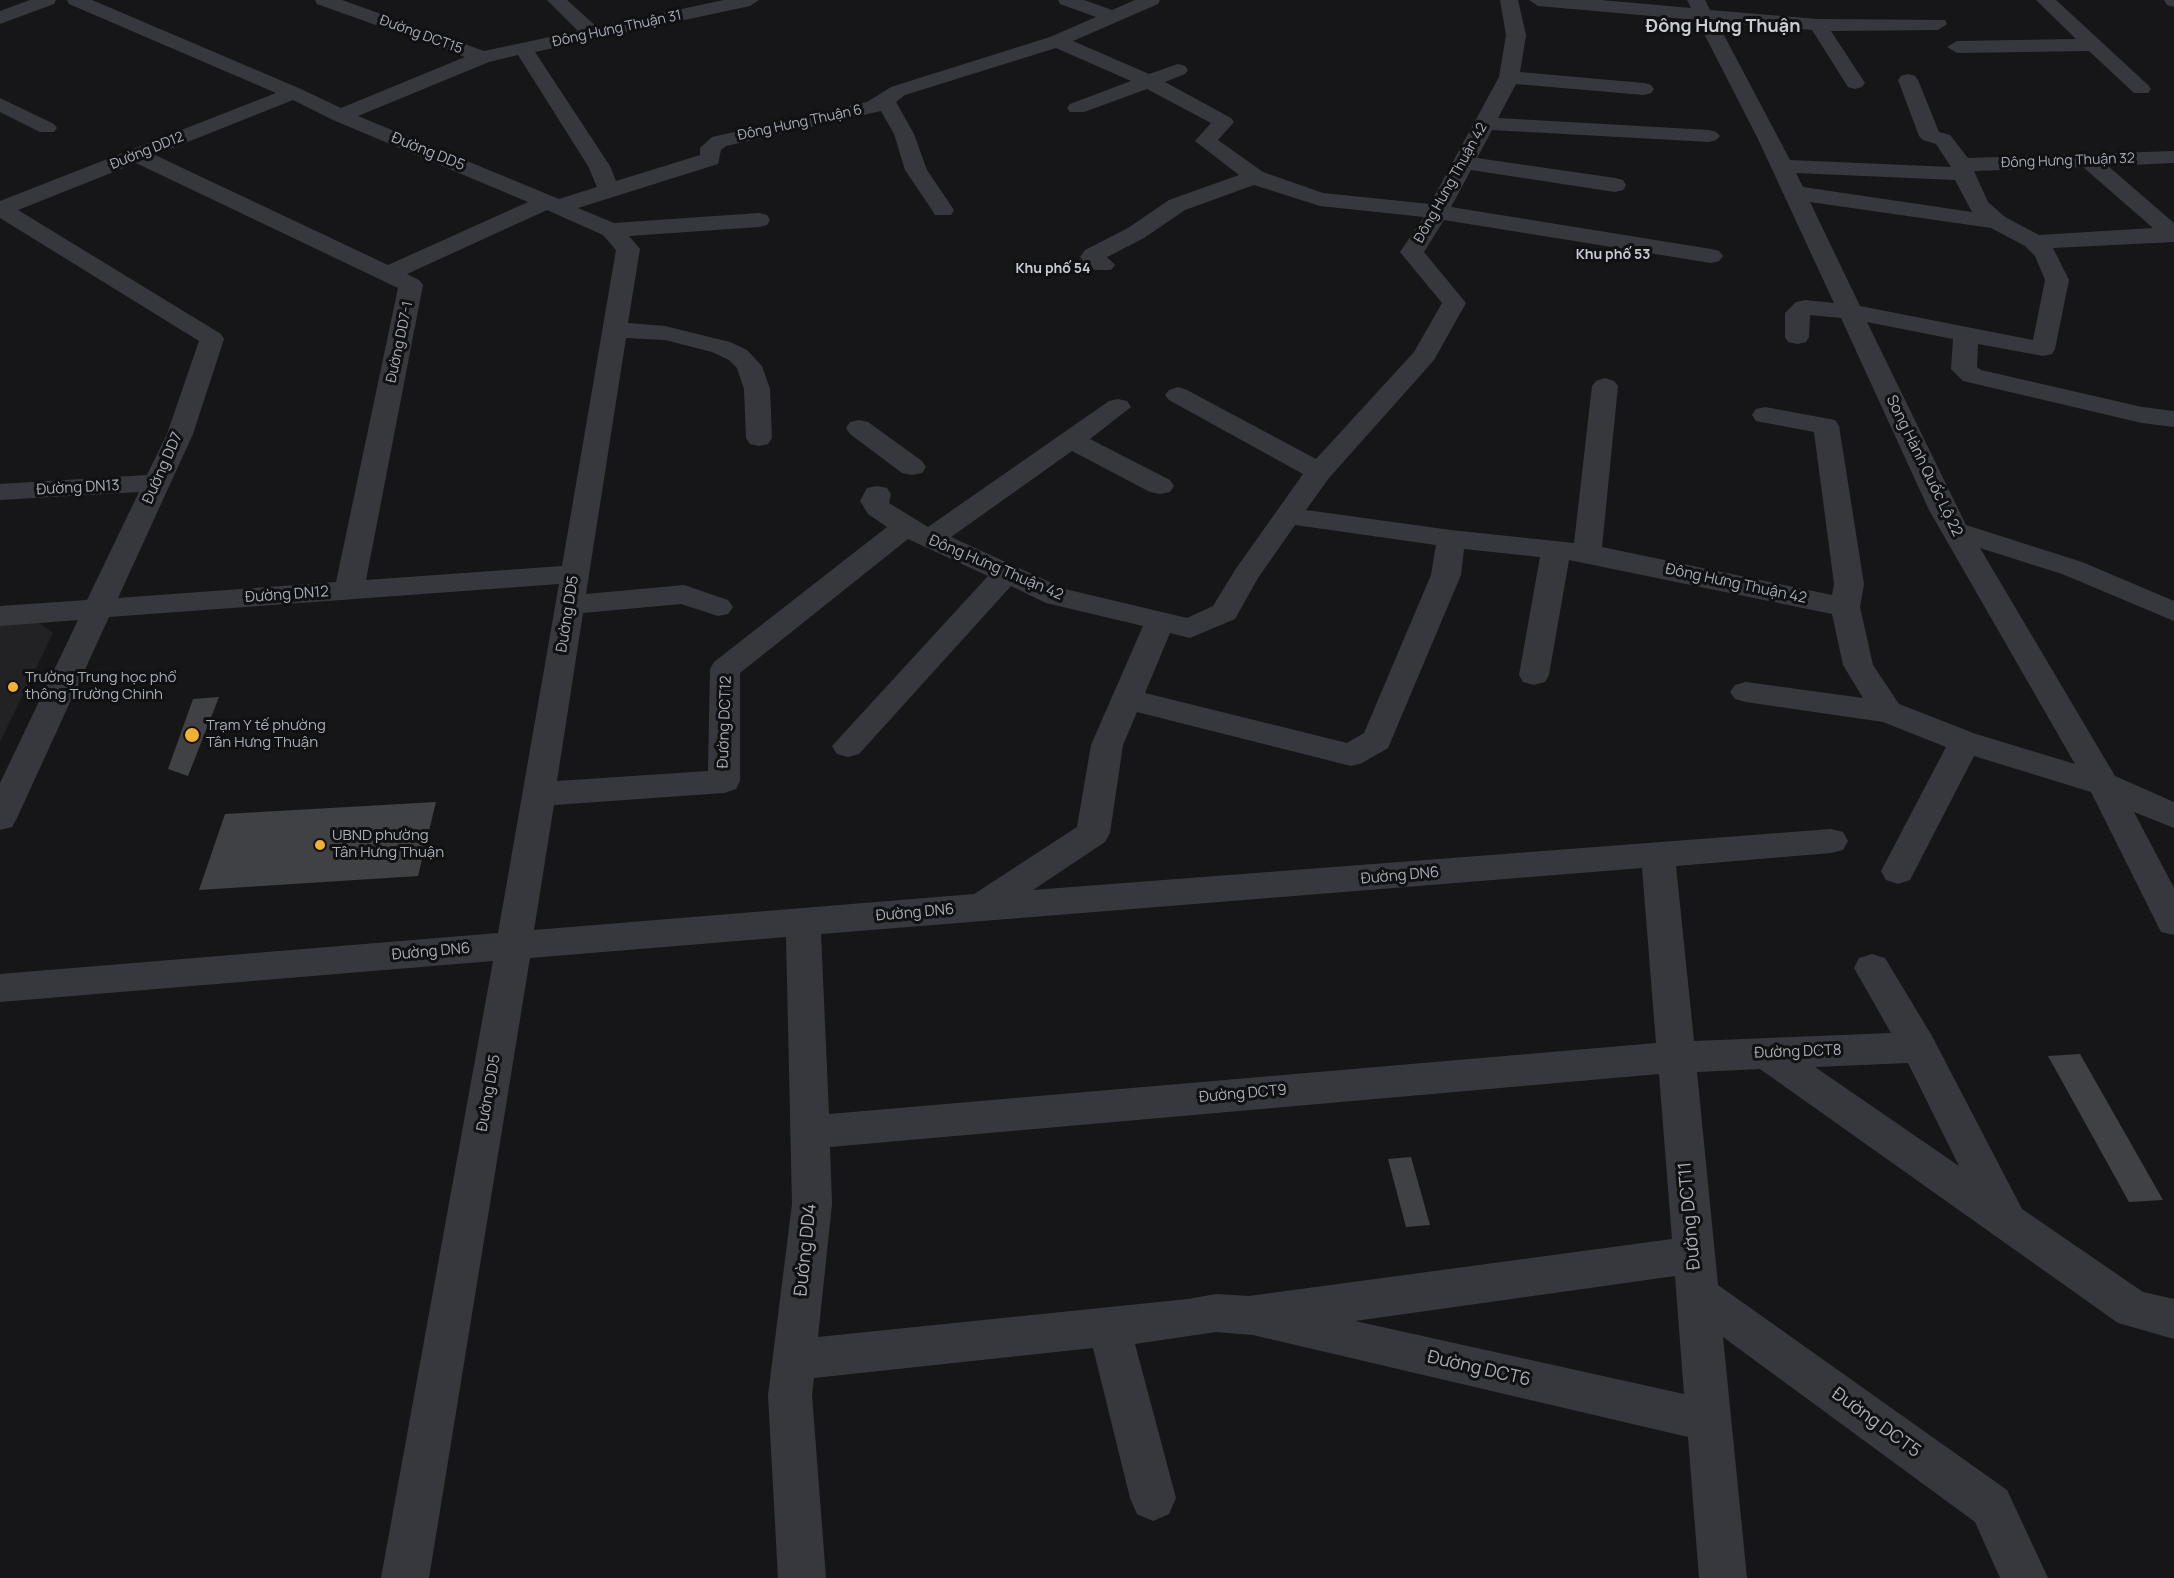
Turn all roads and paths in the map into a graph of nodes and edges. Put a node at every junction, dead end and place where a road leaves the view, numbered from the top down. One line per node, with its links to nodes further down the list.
1 (47, 0): 15 (street)
2 (76, 0): 31 (street, Đường DD5)
3 (324, 0): 23 (street, Đường DCT15)
4 (556, 0): 18 (street)
5 (677, 0): 13 (street)
6 (750, 0): 13 (street, Đông Hưng Thuận 31)
7 (1067, 0): 14 (street)
8 (1151, 0): 14 (street, Đông Hưng Thuận 6)
9 (1509, 0): 25 (street, Đông Hưng Thuận 42)
10 (1538, 0): 12 (street)
11 (2045, 0): 20 (street)
12 (1700, 8): 17 (street); 43 (street, Song Hành Quốc Lộ 22)
13 (694, 13): 18 (street, Đông Hưng Thuận 31)
14 (1113, 17): 19 (street, Đông Hưng Thuận 6)
15 (0, 18)
16 (1938, 24): 17 (street)
17 (1818, 25): 28 (street)
18 (593, 34): 22 (street, Đông Hưng Thuận 31)
19 (1057, 41): 27 (street); 32 (street, Đông Hưng Thuận 6)
20 (2094, 45): 21 (street); 30 (street)
21 (1957, 47)
22 (524, 49): 23 (street, Đông Hưng Thuận 31); 47 (street)
23 (483, 57): 35 (street, Đông Hưng Thuận 31)
24 (1178, 70): 27 (street)
25 (1509, 76): 29 (street); 36 (street, Đông Hưng Thuận 42)
26 (1908, 80): 44 (street)
27 (1148, 81): 34 (street); 45 (street)
28 (1855, 83)
29 (1644, 89)
30 (2141, 89)
31 (294, 93): 35 (street, Đường DD5); 39 (street, Đường DD12)
32 (885, 102): 47 (street, Đông Hưng Thuận 6); 51 (street)
33 (0, 104): 37 (street)
34 (1077, 108)
35 (340, 116): 49 (street, Đường DD5)
36 (1485, 123): 38 (street); 42 (street, Đông Hưng Thuận 42)
37 (47, 128)
38 (1708, 136)
39 (136, 155): 50 (street, Đường DD12); 60 (street, Đường DD7-1)
40 (2174, 157): 41 (street, Đông Hưng Thuận 32)
41 (2089, 161): 44 (street, Đông Hưng Thuận 32); 56 (street)
42 (1464, 162): 46 (street); 52 (street, Đông Hưng Thuận 42)
43 (1782, 166): 44 (street, Đông Hưng Thuận 32); 48 (street, Song Hành Quốc Lộ 22)
44 (1963, 170): 54 (street)
45 (1255, 177): 52 (street); 59 (street)
46 (1615, 185)
47 (609, 190): 49 (street, Đông Hưng Thuận 6)
48 (1795, 193): 54 (street); 61 (street, Song Hành Quốc Lộ 22)
49 (552, 204): 55 (street, Đường DD5); 60 (street, Đông Hưng Thuận 6)
50 (0, 208): 75 (street, Đường DD7)
51 (943, 210)
52 (1438, 212): 58 (street); 74 (street, Đông Hưng Thuận 42)
53 (759, 220): 55 (street)
54 (1997, 222): 57 (street)
55 (611, 230): 62 (street, Đường DD5)
56 (2173, 234): 57 (street)
57 (2034, 242): 63 (street)
58 (1712, 256)
59 (1103, 265)
60 (387, 273): 87 (street, Đường DD7-1)
61 (1851, 312): 63 (street); 64 (street); 80 (street, Song Hành Quốc Lộ 22)
62 (615, 330): 71 (street); 85 (street, Đường DD5)
63 (1966, 335): 69 (street)
64 (1797, 337)
65 (1605, 386): 84 (street)
66 (1178, 395): 74 (street)
67 (1118, 407): 72 (street)
68 (1765, 415): 90 (street)
69 (2174, 419)
70 (859, 428): 73 (street)
71 (759, 438)
72 (1071, 440): 76 (street); 81 (street)
73 (912, 466)
74 (1318, 472): 79 (street, Đông Hưng Thuận 42)
75 (157, 483): 77 (street, Đường DN13); 91 (street, Đường DD7)
76 (1160, 486)
77 (0, 492)
78 (877, 494): 81 (street, Đông Hưng Thuận 42)
79 (1289, 516): 82 (street, Đông Hưng Thuận 42); 94 (street, Đông Hưng Thuận 42)
80 (1955, 531): 92 (street); 101 (street, Song Hành Quốc Lộ 22)
81 (917, 533): 86 (street, Đông Hưng Thuận 42); 102 (street, Đường DCT12)
82 (1451, 539): 83 (street, Đông Hưng Thuận 42); 97 (street)
83 (1556, 550): 84 (street, Đông Hưng Thuận 42); 95 (street)
84 (1587, 553): 90 (street, Đông Hưng Thuận 42)
85 (574, 574): 87 (street, Đường DN12); 88 (street, Đường DD5)
86 (1006, 574): 94 (street, Đông Hưng Thuận 42); 100 (street)
87 (349, 591): 91 (street, Đường DN12)
88 (569, 605): 89 (street); 102 (street, Đường DD5)
89 (718, 607)
90 (1845, 607): 98 (street)
91 (98, 609): 93 (street, Đường DN12); 104 (street, Đường DD7)
92 (2174, 612)
93 (0, 616)
94 (1160, 621): 97 (street)
95 (1534, 675)
96 (1746, 692): 98 (street)
97 (1126, 699): 108 (street)
98 (1888, 712): 99 (street)
99 (1965, 742): 101 (street); 107 (street)
100 (848, 746)
101 (2103, 784): 103 (street); 110 (street, Song Hành Quốc Lộ 22)
102 (539, 794): 111 (street, Đường DD5)
103 (2174, 816)
104 (0, 818)
105 (1831, 841): 106 (street, Đường DN6)
106 (1658, 855): 108 (street, Đường DN6); 116 (street, Đường DCT11)
107 (1898, 871)
108 (981, 907): 109 (street, Đường DN6)
109 (803, 922): 111 (street, Đường DN6); 117 (street, Đường DD4)
110 (2174, 922)
111 (514, 946): 113 (street, Đường DN6); 126 (street, Đường DD5)
112 (1872, 968): 114 (street)
113 (0, 988)
114 (1919, 1047): 115 (street, Đường DCT8); 118 (street)
115 (1766, 1053): 116 (street, Đường DCT8); 118 (street)
116 (1676, 1057): 117 (street, Đường DCT9); 119 (street, Đường DCT11)
117 (809, 1131): 123 (street, Đường DD4)
118 (2009, 1223): 121 (street)
119 (1695, 1274): 120 (street); 124 (street, Đường DCT11); 129 (street, Đường DCT5)
120 (1249, 1316): 122 (street); 124 (street, Đường DCT6)
121 (2174, 1319)
122 (1109, 1327): 123 (street); 125 (street)
123 (794, 1360): 127 (street, Đường DD4)
124 (1709, 1421): 128 (street, Đường DCT11)
125 (1153, 1498)
126 (405, 1578)
127 (802, 1578)
128 (1723, 1578)
129 (2024, 1578)

